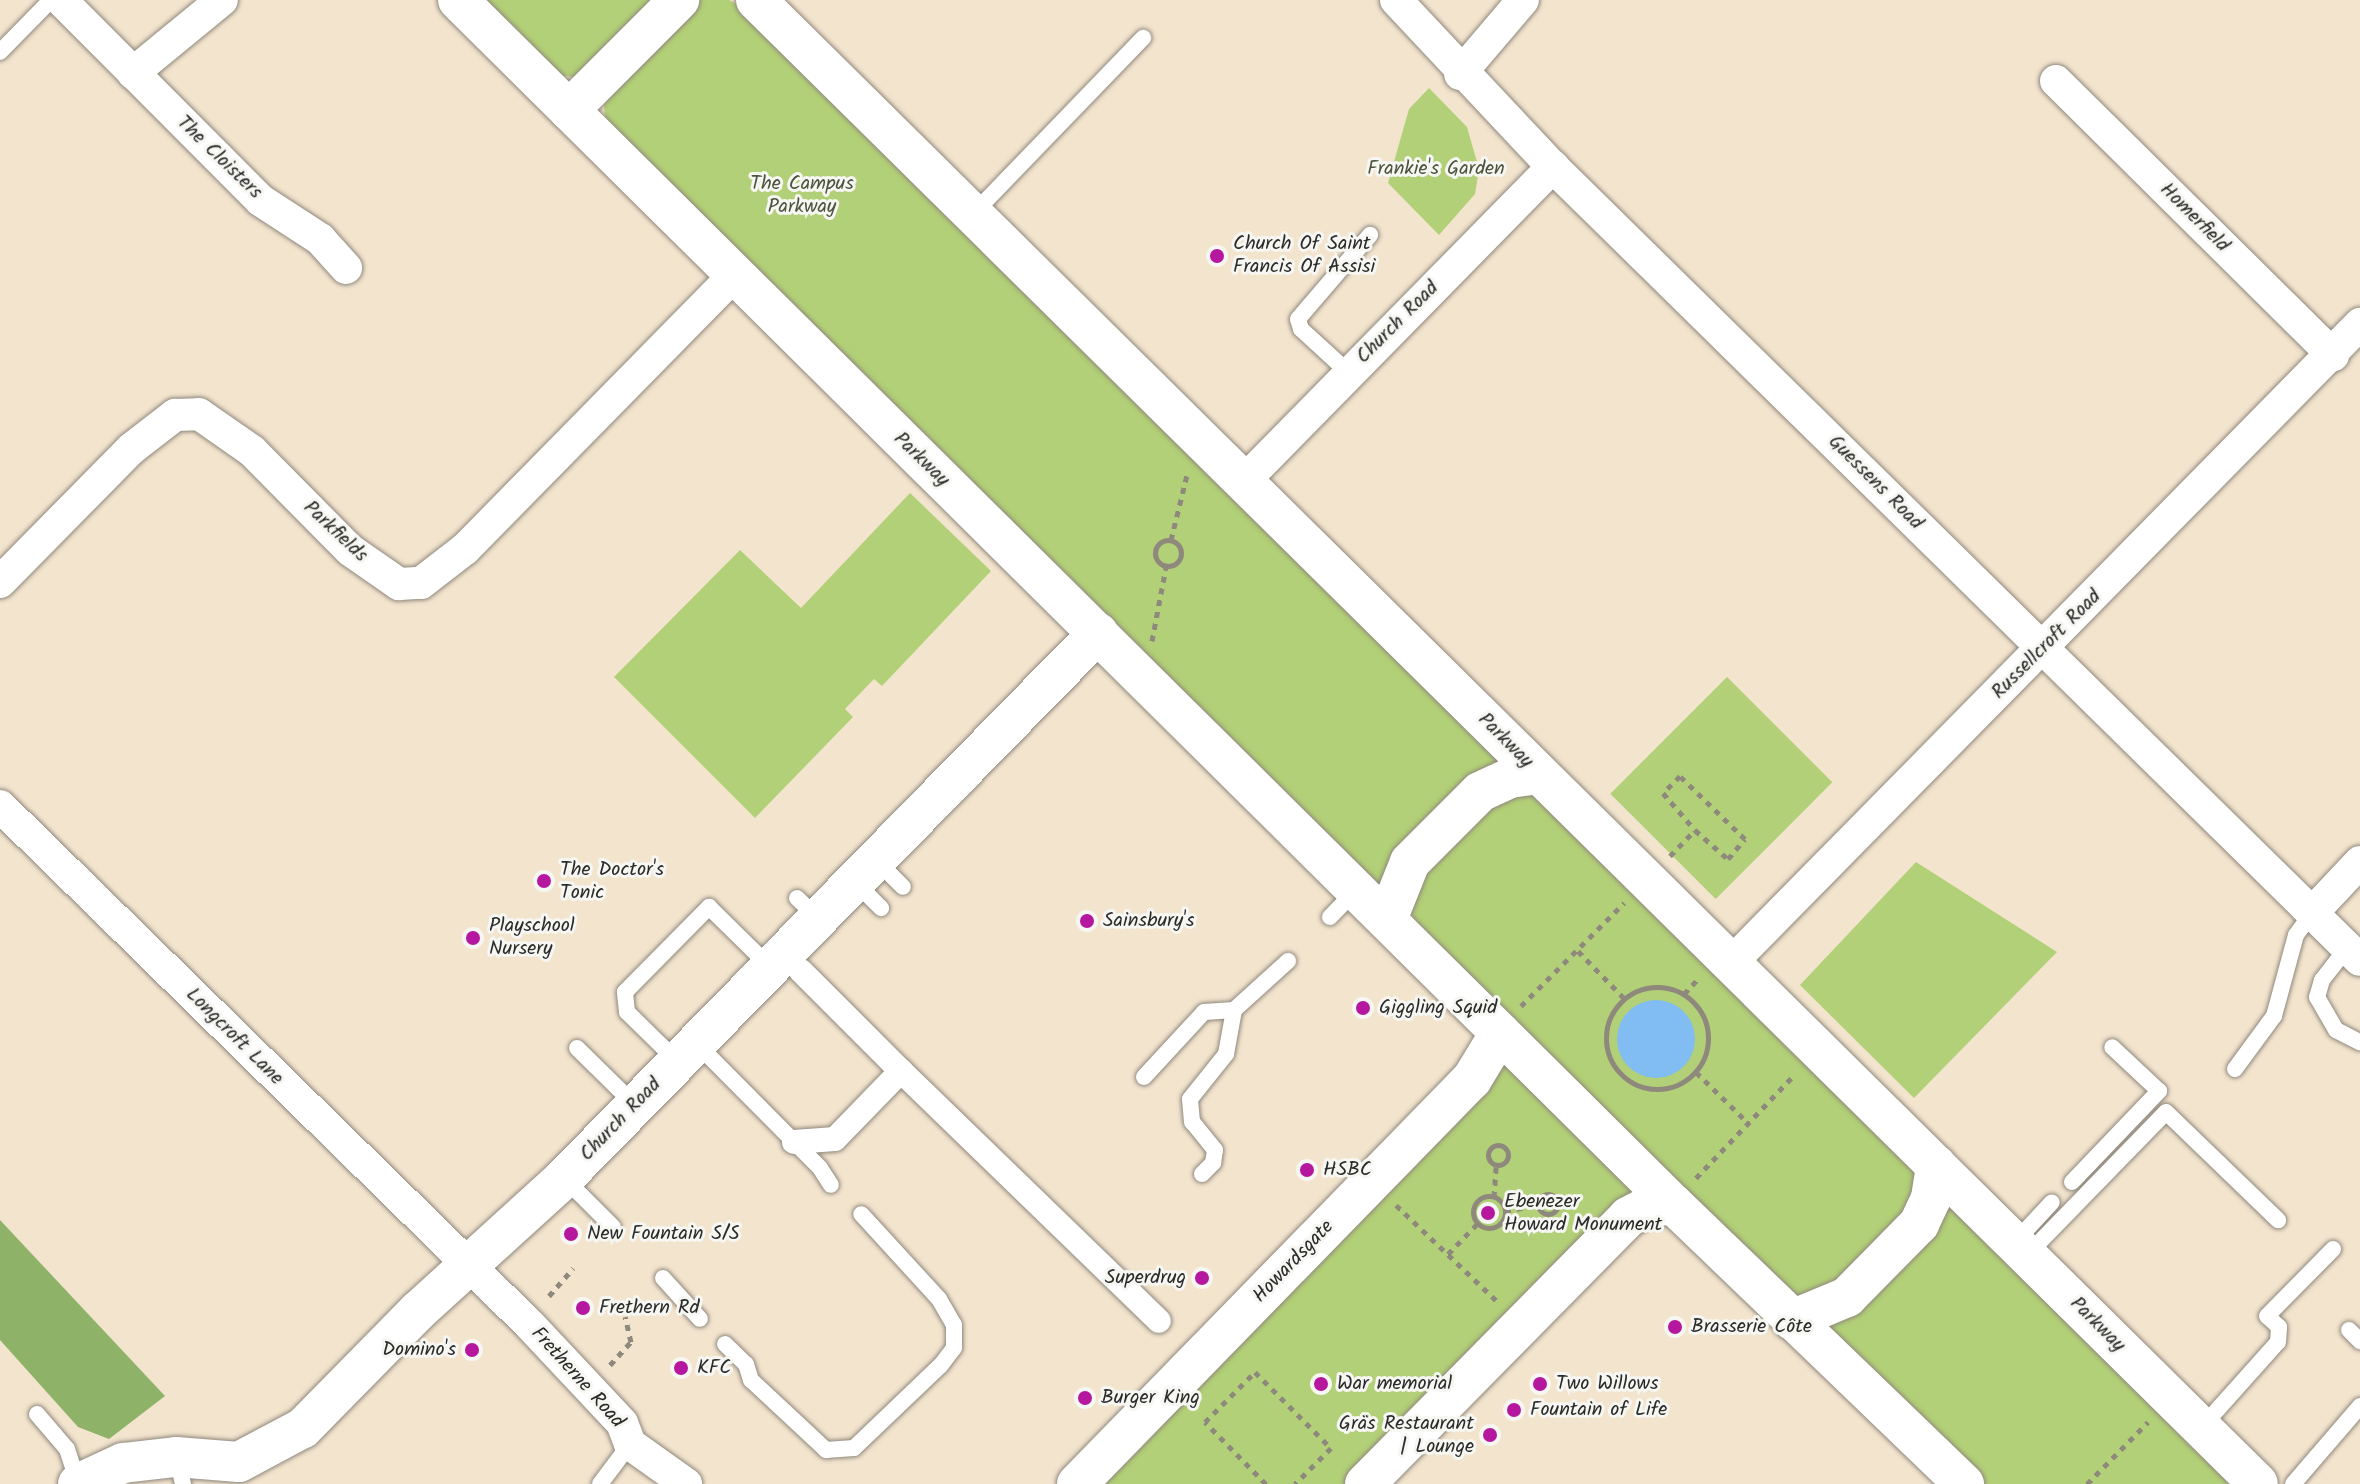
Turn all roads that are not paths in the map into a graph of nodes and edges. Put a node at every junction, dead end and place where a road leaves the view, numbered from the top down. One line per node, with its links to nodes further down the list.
1 (51, 0): 10 (lane)
2 (61, 0): 11 (street, The Cloisters)
3 (222, 0): 11 (street)
4 (458, 0): 14 (street, Parkway)
5 (679, 0): 14 (street)
6 (756, 0): 16 (street, Parkway)
7 (1396, 0): 12 (street, Guessens Road)
8 (1523, 0): 12 (street)
9 (1143, 38): 16 (lane)
10 (0, 52)
11 (133, 73): 18 (street, The Cloisters)
12 (1460, 74): 15 (street, Guessens Road)
13 (2056, 81): 21 (street, Homerfield)
14 (569, 110): 19 (street, Parkway)
15 (1553, 167): 22 (street, Church Road); 26 (street, Guessens Road)
16 (973, 214): 23 (street, Parkway)
17 (1370, 235): 22 (lane)
18 (346, 268)
19 (733, 276): 24 (street, Parkfields); 25 (street, Parkway)
20 (2360, 324): 21 (street, Russellcroft Road)
21 (2333, 355): 26 (street, Russellcroft Road)
22 (1349, 373): 23 (street, Church Road)
23 (1244, 481): 27 (street, Parkway)
24 (0, 582)
25 (1098, 633): 30 (street, Parkway); 37 (street, Church Road)
26 (2043, 649): 31 (street, Guessens Road); 36 (street, Russellcroft Road)
27 (1537, 774): 33 (street, Parkway); 36 (street, Parkway)
28 (0, 806): 61 (street, Longcroft Lane)
29 (2360, 862): 31 (street)
30 (1358, 888): 32 (lane); 33 (street, Parkway)
31 (2312, 913): 34 (street, Guessens Road); 44 (lane)
32 (1330, 917)
33 (1388, 917): 39 (street, Parkway)
34 (2354, 954): 40 (lane)
35 (1288, 961): 38 (lane)
36 (1731, 963): 49 (street, Parkway)
37 (785, 969): 43 (street, Church Road); 43 (lane); 45 (street)
38 (1234, 1010): 46 (lane); 50 (lane)
39 (1500, 1033): 54 (street, Parkway); 76 (street, Howardsgate)
40 (2360, 1042)
41 (2112, 1047): 52 (lane)
42 (577, 1048): 47 (lane)
43 (686, 1052): 47 (street, Church Road); 48 (lane)
44 (2235, 1069)
45 (901, 1071): 48 (street); 65 (street)
46 (1144, 1077)
47 (635, 1105): 51 (street, Church Road)
48 (794, 1142): 53 (lane)
49 (1936, 1165): 59 (street, Parkway); 64 (street)
50 (1202, 1174)
51 (564, 1178): 58 (lane); 61 (street, Church Road)
52 (2072, 1182)
53 (831, 1185)
54 (1682, 1194): 64 (street, Parkway); 77 (street)
55 (2052, 1202): 59 (lane)
56 (861, 1214): 66 (lane)
57 (2278, 1220): 59 (lane)
58 (613, 1227)
59 (2021, 1249): 69 (street, Parkway)
60 (2333, 1249): 69 (lane)
61 (469, 1267): 70 (street, Fretherne Road); 71 (street, Church Road)
62 (663, 1278): 63 (lane)
63 (700, 1319)
64 (1792, 1320): 78 (street, Parkway)
65 (1159, 1321)
66 (725, 1344)
67 (2360, 1406): 80 (lane)
68 (37, 1414): 72 (lane)
69 (2201, 1428): 79 (street, Parkway)
70 (630, 1444): 74 (lane); 75 (street, Fretherne Road)
71 (180, 1470): 73 (street, Church Road)
72 (70, 1484)
73 (78, 1484)
74 (600, 1484)
75 (686, 1484)
76 (1077, 1484)
77 (1365, 1484)
78 (1964, 1484)
79 (2258, 1484)
80 (2293, 1484)

